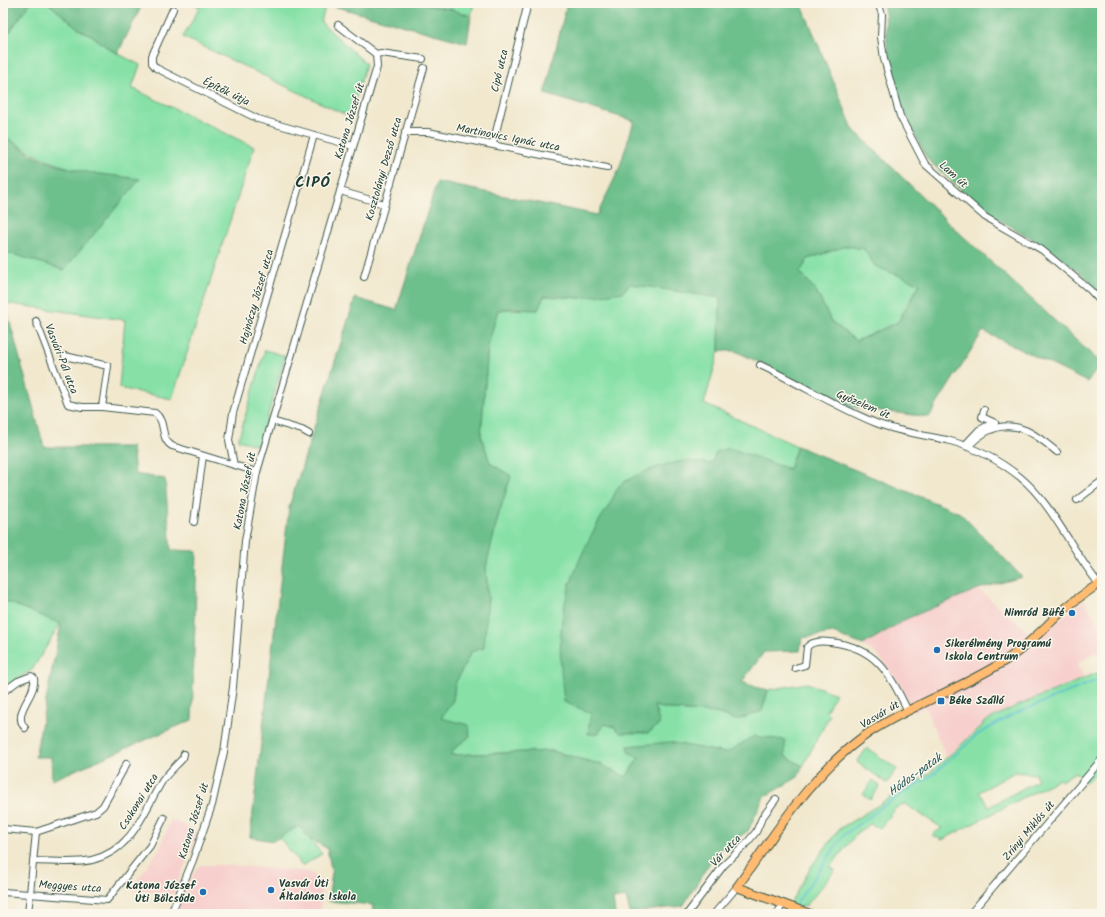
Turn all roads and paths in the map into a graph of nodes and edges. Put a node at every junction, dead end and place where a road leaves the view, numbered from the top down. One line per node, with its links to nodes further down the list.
1 (528, 3): 10 (street, Cipó utca)
2 (878, 3): 16 (street, Lam út)
3 (173, 9): 9 (street, Építők útja)
4 (338, 25): 5 (street)
5 (376, 54): 6 (street); 11 (street, Katona József út)
6 (423, 59)
7 (424, 68): 8 (street, Kosztolányi Dezső utca)
8 (405, 132): 10 (street, Martinovics Ignác utca); 14 (street, Kosztolányi Dezső utca)
9 (314, 135): 11 (street, Építők útja); 29 (street, Hajnóczy József utca)
10 (493, 144): 12 (street, Martinovics Ignác utca)
11 (353, 146): 13 (street, Katona József út)
12 (607, 168)
13 (340, 191): 14 (street); 22 (street, Katona József út)
14 (384, 204): 15 (street, Kosztolányi Dezső utca)
15 (364, 277)
16 (1102, 303)
17 (36, 322): 20 (street, Vasvári Pál utca)
18 (65, 356): 20 (street)
19 (760, 365): 26 (street, Győzelem út)
20 (102, 407): 28 (street, Vasvári Pál utca)
21 (984, 410): 23 (street)
22 (272, 421): 25 (street); 30 (street, Katona József út)
23 (993, 422): 24 (street); 26 (street)
24 (1002, 422)
25 (310, 434)
26 (966, 447): 27 (street); 34 (street, Győzelem út)
27 (1057, 452)
28 (203, 456): 29 (street, Vasvári Pál utca); 33 (street)
29 (234, 465): 30 (street, Vasvári Pál utca)
30 (257, 472): 54 (street, Katona József út)
31 (1102, 481): 32 (street)
32 (1077, 500)
33 (194, 522)
34 (1101, 583): 37 (main road, Vasvár út)
35 (795, 668): 37 (street)
36 (3, 692): 38 (street)
37 (908, 711): 47 (main road, Vasvár út)
38 (25, 728)
39 (184, 754): 46 (street, Csokonai utca)
40 (1102, 759): 59 (street, Zrínyi Miklós út)
41 (127, 763): 45 (street)
42 (776, 799): 55 (street, Vár utca)
43 (164, 818): 51 (street, Meggyes utca)
44 (3, 829): 45 (street)
45 (36, 832): 46 (street)
46 (33, 861): 51 (street)
47 (750, 869): 48 (main road, Vasvár út); 50 (main road)
48 (737, 887): 50 (main road); 56 (street, Vasvár út)
49 (3, 892): 51 (street, Meggyes utca)
50 (754, 893): 52 (main road)
51 (30, 895): 53 (street)
52 (785, 904): 57 (street); 58 (main road)
53 (28, 914)
54 (171, 914)
55 (687, 914)
56 (714, 914)
57 (777, 914)
58 (810, 914)
59 (970, 914)

